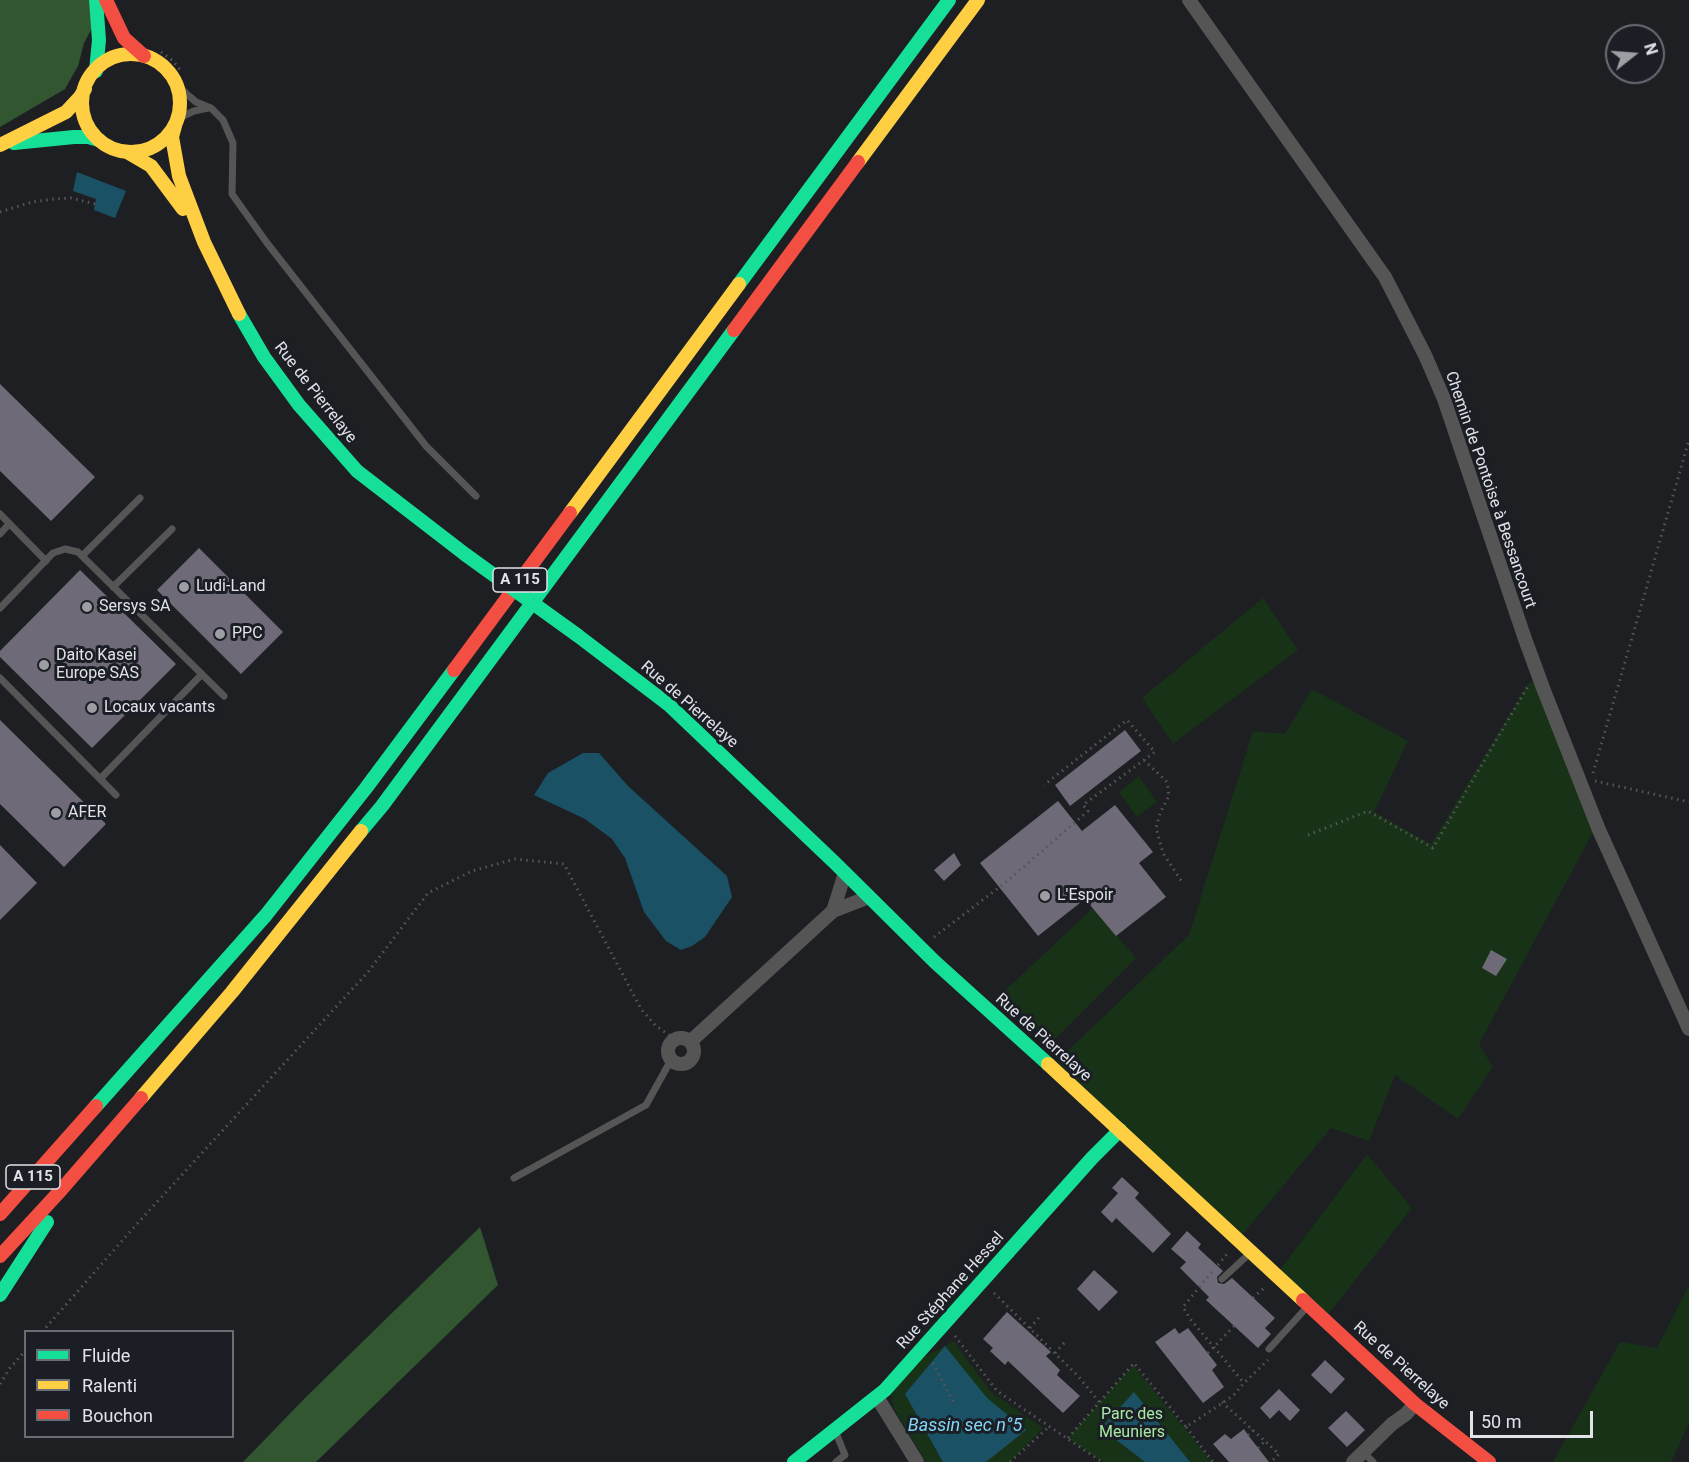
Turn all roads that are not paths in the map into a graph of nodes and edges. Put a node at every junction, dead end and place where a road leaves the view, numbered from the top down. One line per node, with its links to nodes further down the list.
1 (96, 0): 7 (main road)
2 (106, 0): 6 (main road)
3 (949, 0): 38 (main road, A 115)
4 (978, 0): 41 (main road, A 115)
5 (1189, 0): 34 (street, Chemin de Pontoise à Bessancourt)
6 (148, 52): 7 (main road); 8 (main road)
7 (96, 70): 9 (main road)
8 (180, 80): 10 (lane); 11 (main road)
9 (85, 89): 12 (main road); 13 (main road)
10 (211, 108): 11 (lane); 16 (lane)
11 (176, 123): 14 (main road); 15 (main road, Rue de Pierrelaye)
12 (99, 140): 13 (main road); 14 (main road)
13 (1, 145)
14 (127, 152): 15 (main road, Rue de Pierrelaye)
15 (204, 242): 31 (main road, Rue de Pierrelaye, bridge)
16 (476, 496)
17 (140, 498): 22 (lane)
18 (0, 514): 19 (lane)
19 (9, 524): 21 (lane); 23 (lane)
20 (172, 529): 24 (lane)
21 (0, 534)
22 (82, 556): 23 (lane); 24 (lane)
23 (46, 561): 25 (lane)
24 (113, 587): 26 (lane)
25 (0, 608)
26 (202, 674): 28 (lane); 29 (lane)
27 (0, 678): 29 (lane)
28 (224, 696)
29 (100, 779): 30 (lane)
30 (116, 795)
31 (845, 873): 32 (main road, Rue de Pierrelaye); 33 (street)
32 (869, 897): 33 (street); 37 (main road, Rue de Pierrelaye)
33 (833, 911): 35 (street)
34 (1689, 1029)
35 (691, 1041): 36 (street); 36 (street)
36 (671, 1060): 39 (lane)
37 (1120, 1130): 43 (main road, Rue de Pierrelaye); 49 (main road, Rue Stéphane Hessel)
38 (66, 1140): 40 (main road); 42 (main road, A 115)
39 (514, 1178)
40 (8, 1185)
41 (61, 1190): 44 (main road, A 115); 46 (main road)
42 (0, 1214)
43 (1251, 1252): 45 (lane); 47 (main road, Rue de Pierrelaye)
44 (0, 1256)
45 (1222, 1279)
46 (0, 1295)
47 (1309, 1306): 48 (lane); 50 (main road, Rue de Pierrelaye)
48 (1269, 1349)
49 (877, 1397): 51 (main road, Rue Stéphane Hessel); 55 (street)
50 (1415, 1404): 52 (street); 57 (main road, Rue de Pierrelaye)
51 (835, 1430): 53 (main road, Rue Stéphane Hessel); 54 (lane)
52 (1368, 1457): 56 (street)
53 (794, 1462)
54 (836, 1462)
55 (917, 1462)
56 (1353, 1462)
57 (1489, 1462)

